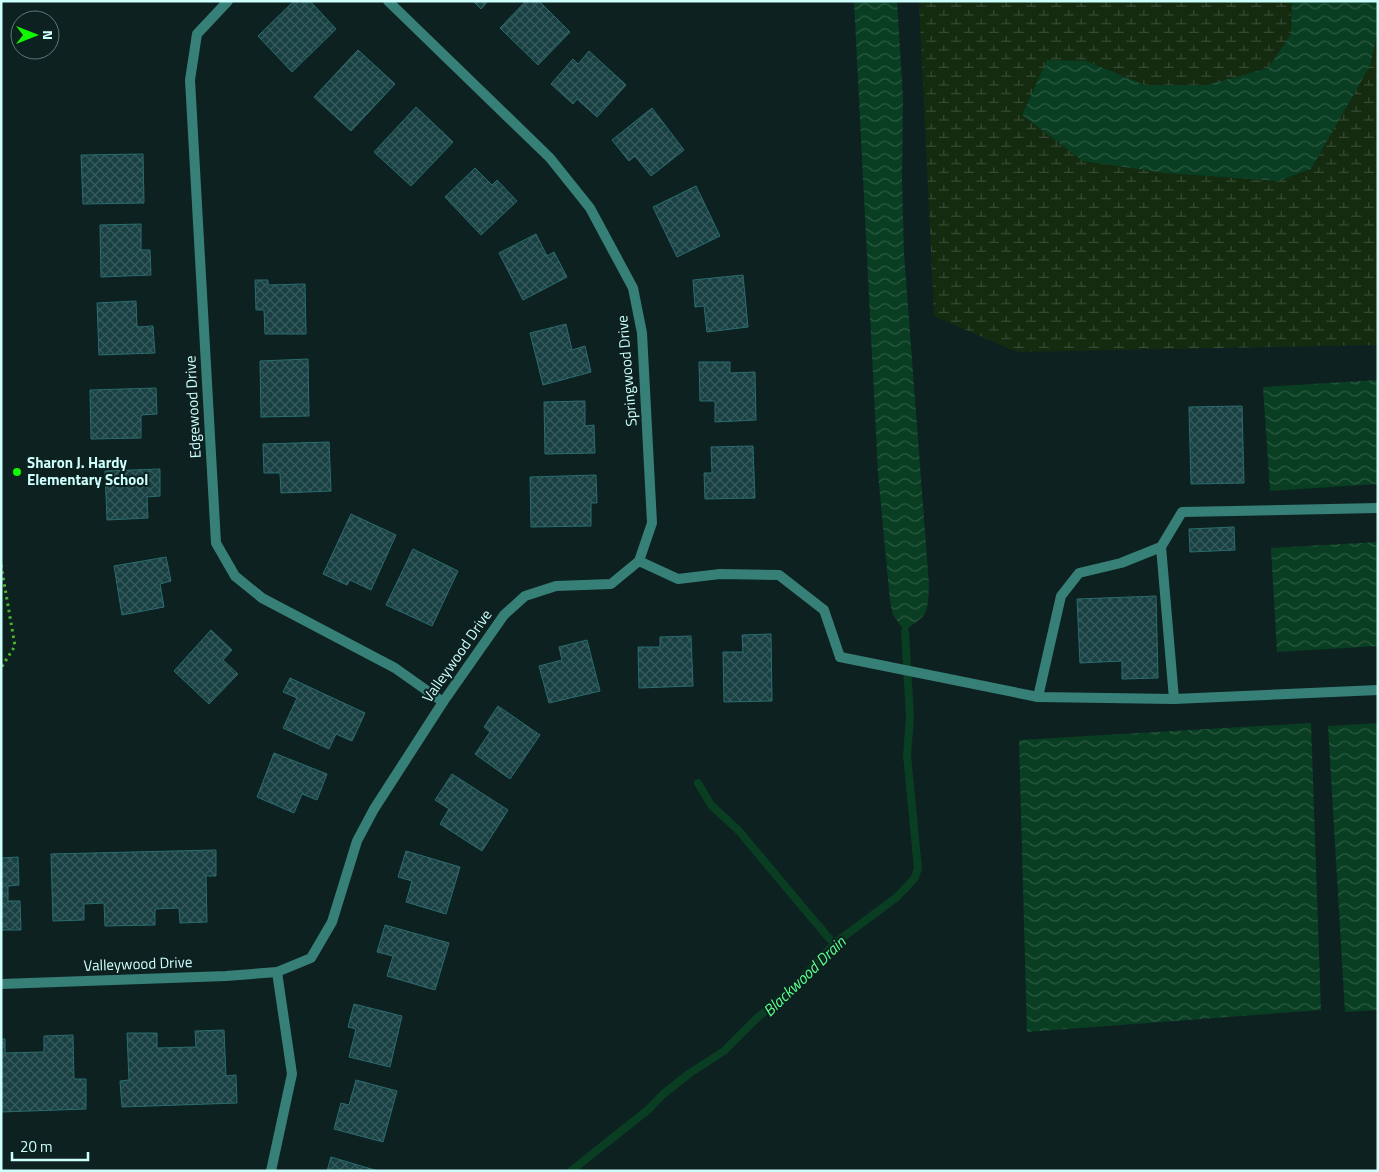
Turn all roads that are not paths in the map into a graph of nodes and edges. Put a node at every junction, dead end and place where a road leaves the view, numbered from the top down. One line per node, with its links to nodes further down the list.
1 (228, 1): 9 (street, Edgewood Drive)
2 (388, 1): 5 (street, Springwood Drive)
3 (1378, 508): 4 (street)
4 (1161, 547): 7 (street); 8 (street)
5 (639, 560): 7 (street); 9 (street, Valleywood Drive)
6 (1378, 690): 8 (street)
7 (1038, 697): 8 (street)
8 (1174, 699)
9 (443, 702): 10 (street, Valleywood Drive)
10 (277, 972): 11 (street, Valleywood Drive); 12 (street)
11 (1, 984)
12 (271, 1171)

